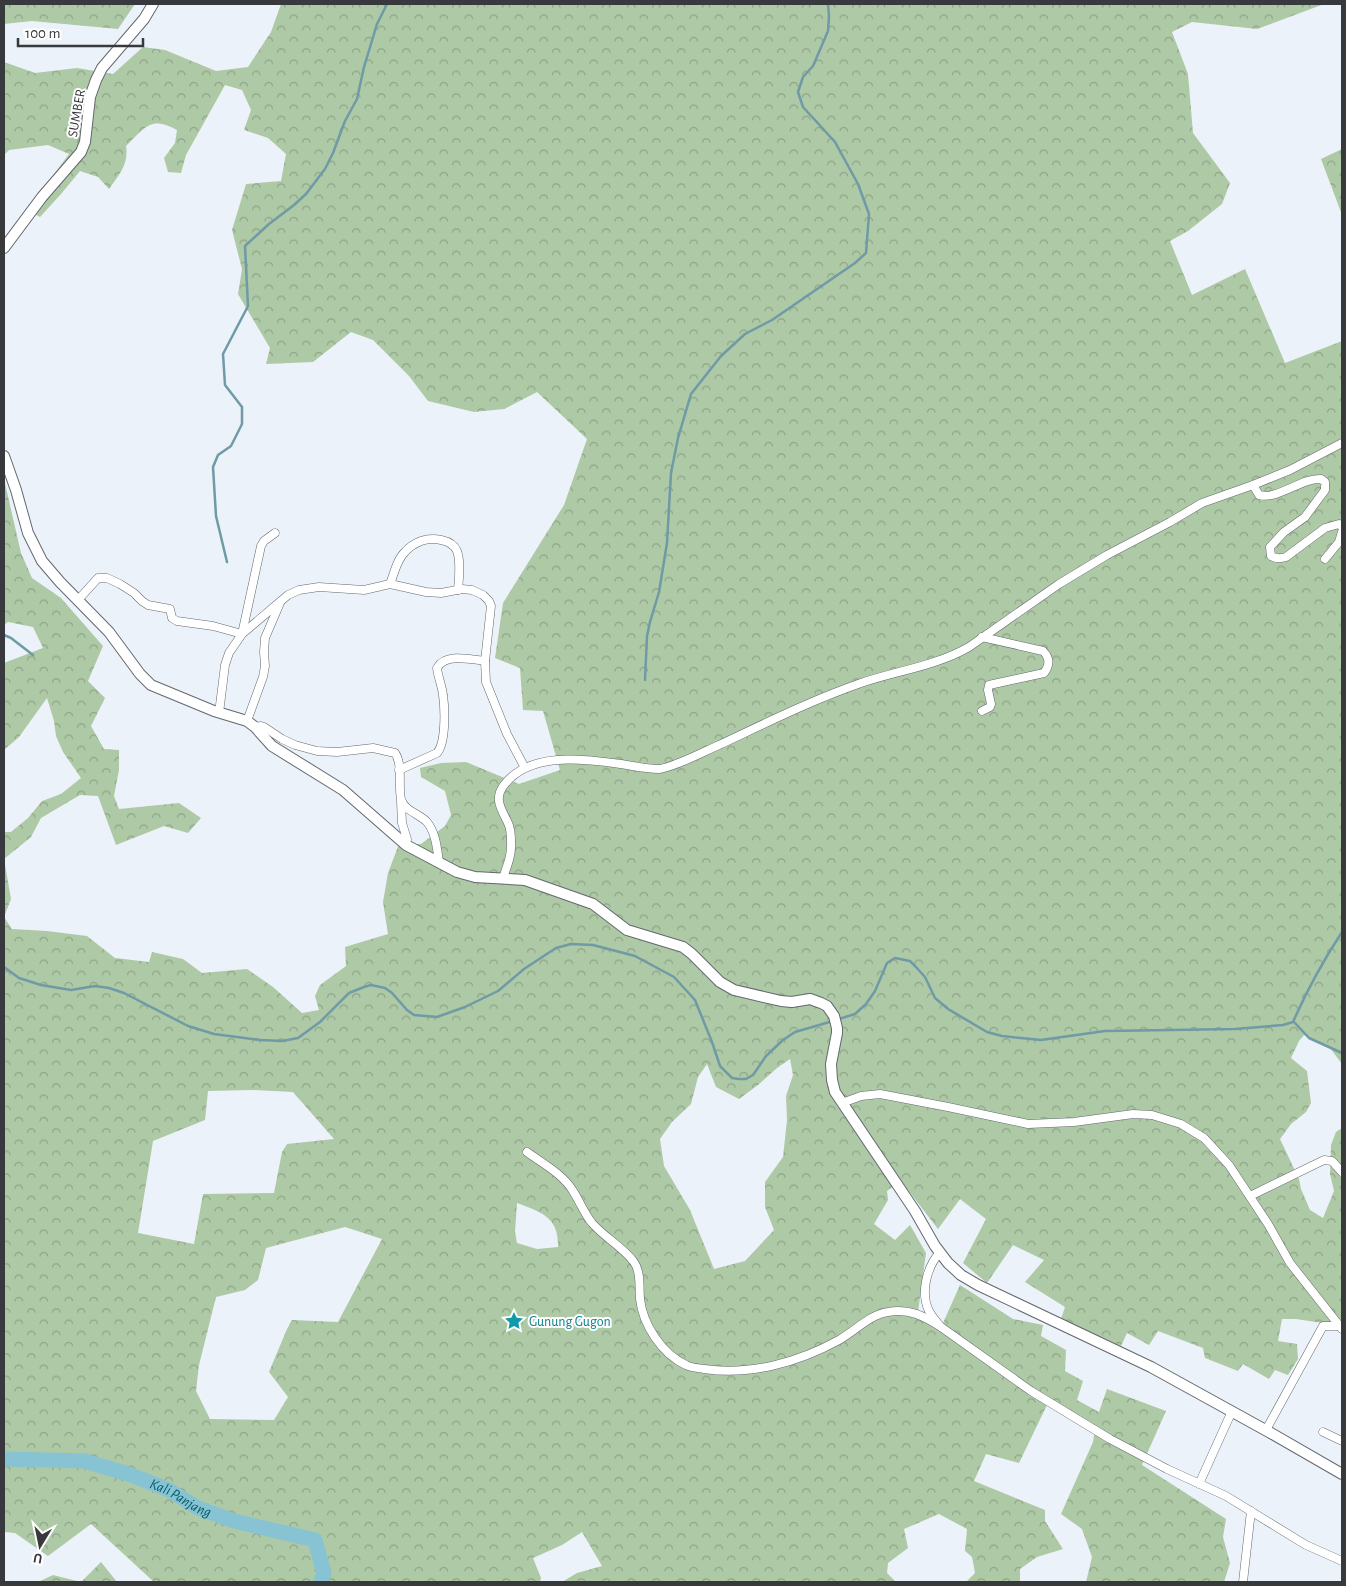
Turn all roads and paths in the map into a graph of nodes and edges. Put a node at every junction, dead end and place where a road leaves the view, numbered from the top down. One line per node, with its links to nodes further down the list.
1 (153, 4): 2 (street, SUMBER)
2 (4, 248)
3 (1342, 443): 5 (street)
4 (4, 456): 12 (street)
5 (1253, 485): 6 (street); 15 (street)
6 (1342, 527)
7 (1342, 532): 9 (street)
8 (275, 533): 14 (street)
9 (1325, 560)
10 (390, 584): 11 (street); 11 (street); 13 (street)
11 (458, 590): 16 (street)
12 (78, 600): 14 (street); 18 (street)
13 (280, 602): 14 (street); 19 (street)
14 (242, 634): 18 (street)
15 (982, 637): 17 (street); 20 (street)
16 (484, 661): 20 (street); 21 (street)
17 (982, 711)
18 (219, 713): 19 (street)
19 (251, 724): 21 (street); 23 (street)
20 (525, 768): 25 (street)
21 (399, 770): 22 (street)
22 (401, 801): 23 (street); 24 (street)
23 (406, 845): 24 (street)
24 (439, 862): 25 (street)
25 (503, 878): 26 (street)
26 (842, 1103): 29 (street); 30 (street)
27 (527, 1152): 31 (street)
28 (1342, 1172): 29 (street)
29 (1250, 1196): 32 (street)
30 (940, 1252): 31 (street); 33 (street)
31 (941, 1327): 38 (street)
32 (1341, 1327): 34 (street)
33 (1232, 1411): 34 (street); 38 (street)
34 (1266, 1430): 37 (street)
35 (1323, 1432): 36 (street)
36 (1342, 1441)
37 (1342, 1474)
38 (1199, 1484): 39 (street)
39 (1251, 1511): 40 (street); 41 (street)
40 (1342, 1561)
41 (1243, 1582)

